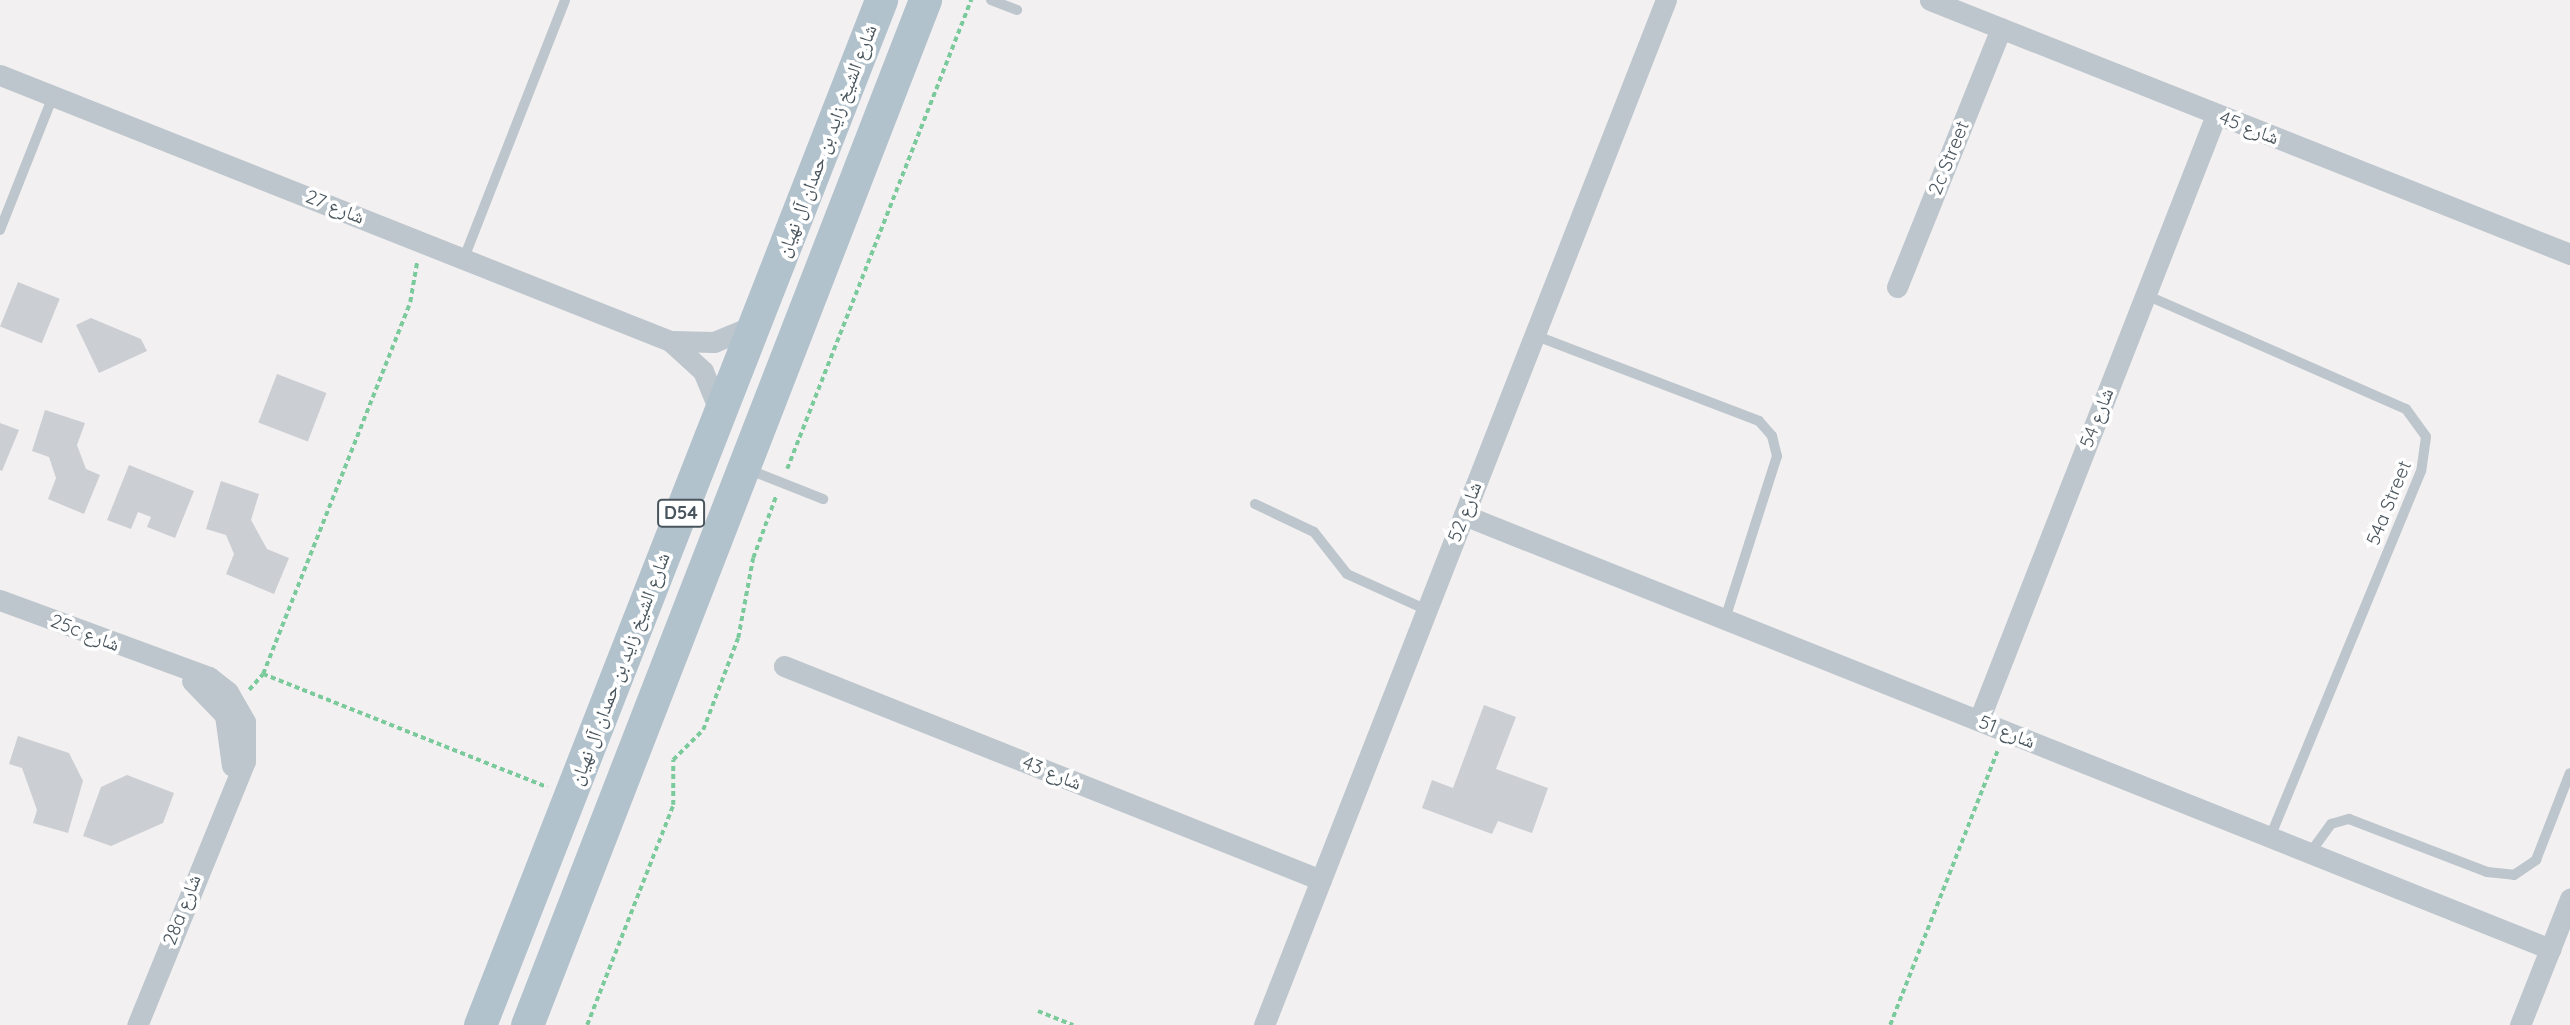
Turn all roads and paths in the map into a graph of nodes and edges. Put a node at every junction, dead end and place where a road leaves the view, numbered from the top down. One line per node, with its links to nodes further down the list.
1 (565, 0): 16 (lane)
2 (881, 0): 19 (main road, شارع الشيخ زايد بن حمدان آل نهيان / D54)
3 (971, 0): 24 (path)
4 (991, 0): 8 (lane)
5 (1666, 0): 20 (street, شارع 52)
6 (1930, 0): 9 (street, شارع 45)
7 (919, 9): 23 (main road, شارع الشيخ زايد بن حمدان آل نهيان / D54)
8 (1017, 10)
9 (2001, 29): 12 (street, شارع 45); 17 (street, 2c Street)
10 (0, 75): 11 (street, شارع 27)
11 (52, 96): 13 (lane); 14 (street, شارع 27)
12 (2216, 115): 15 (street, شارع 45); 18 (street, شارع 54)
13 (0, 230)
14 (416, 239): 16 (street, شارع 27); 33 (path)
15 (2570, 254)
16 (464, 258): 21 (street, شارع 27)
17 (1897, 287)
18 (2146, 295): 35 (street, شارع 54); 40 (lane, 54a Street)
19 (755, 325): 21 (street, شارع 27); 22 (main road, شارع الشيخ زايد بن حمدان آل نهيان / D54)
20 (1534, 335): 27 (street, شارع 52); 30 (lane)
21 (670, 341): 22 (street, شارع 27)
22 (720, 412): 39 (main road, شارع الشيخ زايد بن حمدان آل نهيان / D54)
23 (744, 468): 24 (lane); 48 (main road, شارع الشيخ زايد بن حمدان آل نهيان / D54)
24 (781, 483): 25 (lane); 49 (path)
25 (823, 499)
26 (1255, 504): 29 (lane)
27 (1464, 515): 29 (street, شارع 52); 30 (street, شارع 51)
28 (0, 600): 31 (street, 25c شارع)
29 (1427, 610): 42 (street, شارع 52)
30 (1725, 619): 35 (street, شارع 51)
31 (170, 666): 34 (street, 25c شارع); 36 (street, 25c شارع)
32 (784, 666): 42 (street, شارع 43)
33 (262, 674): 34 (path); 39 (path)
34 (236, 702): 36 (street, 25c شارع)
35 (1979, 720): 37 (street, شارع 51)
36 (237, 724): 46 (street, 28a شارع)
37 (2005, 731): 40 (street, شارع 51); 52 (path)
38 (2570, 773): 41 (lane)
39 (570, 796): 47 (main road, شارع الشيخ زايد بن حمدان آل نهيان / D54)
40 (2270, 837): 41 (street, شارع 51)
41 (2311, 853): 44 (street, شارع 51)
42 (1321, 880): 51 (street, شارع 52)
43 (2570, 899): 44 (street)
44 (2550, 948): 53 (street)
45 (1038, 1011): 50 (path)
46 (137, 1025)
47 (480, 1025)
48 (527, 1025)
49 (587, 1025)
50 (1073, 1025)
51 (1264, 1025)
52 (1890, 1025)
53 (2520, 1025)

